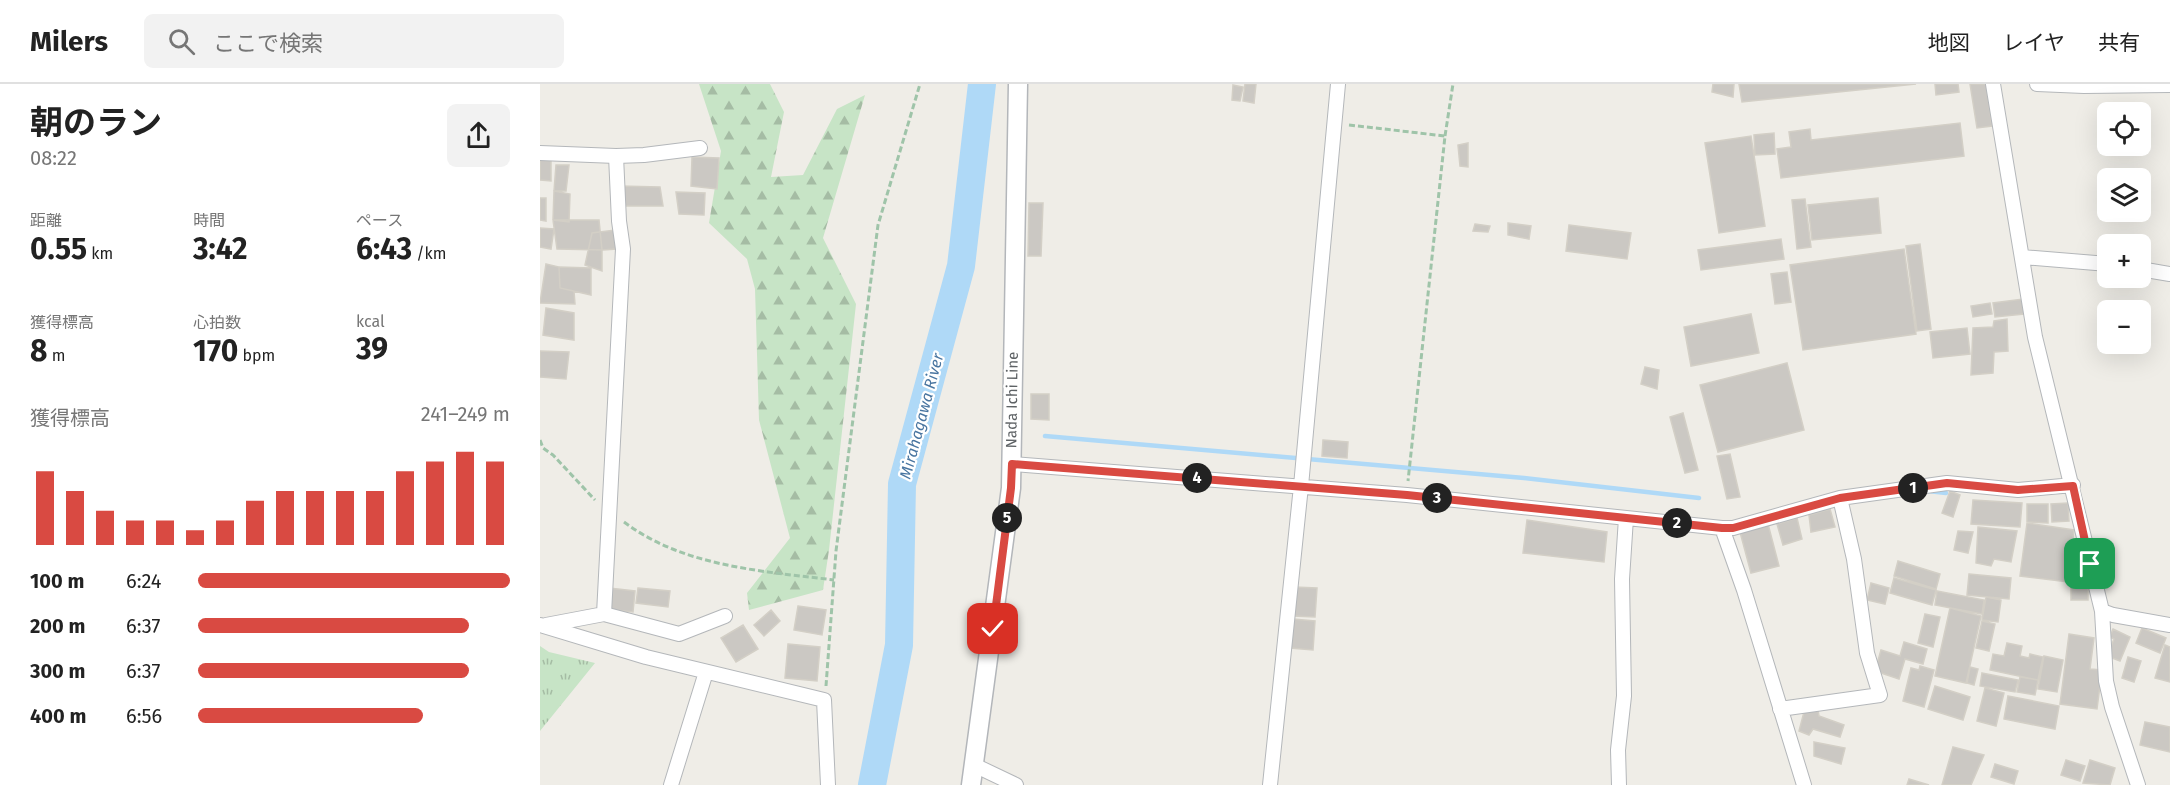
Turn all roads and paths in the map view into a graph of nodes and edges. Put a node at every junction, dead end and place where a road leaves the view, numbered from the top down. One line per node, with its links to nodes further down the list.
1 (920, 84): 26 (path)
2 (1018, 84): 18 (main road, Nada Ichi Line)
3 (1338, 84): 8 (street)
4 (1453, 84): 9 (path)
5 (1993, 84): 13 (street)
6 (2037, 84): 7 (street)
7 (2170, 85)
8 (1335, 124): 9 (path); 19 (street)
9 (1445, 136): 21 (path)
10 (700, 148): 12 (street)
11 (540, 153): 12 (street)
12 (616, 156): 23 (street)
13 (2022, 257): 14 (street); 20 (street)
14 (2097, 263)
15 (2151, 271): 16 (street)
16 (2170, 274)
17 (540, 440): 23 (path)
18 (1012, 464): 19 (street); 35 (main road, Nada Ichi Line)
19 (1301, 486): 21 (street); 40 (street)
20 (2073, 486): 22 (street); 27 (street)
21 (1407, 495): 24 (street)
22 (1840, 498): 25 (street); 34 (street)
23 (609, 510): 26 (path); 28 (street)
24 (1626, 518): 25 (street); 41 (street)
25 (1722, 528): 34 (street)
26 (834, 580): 33 (path)
27 (2102, 611): 31 (street); 43 (street)
28 (604, 614): 29 (street); 30 (street)
29 (725, 616)
30 (542, 625): 32 (street)
31 (2170, 625)
32 (706, 672): 33 (street); 36 (street)
33 (824, 700): 37 (street)
34 (1780, 709): 42 (street)
35 (974, 765): 38 (main road, Nada Ichi Line); 39 (street)
36 (671, 785)
37 (828, 785)
38 (971, 785)
39 (1016, 785)
40 (1270, 785)
41 (1619, 785)
42 (1804, 785)
43 (2138, 785)

